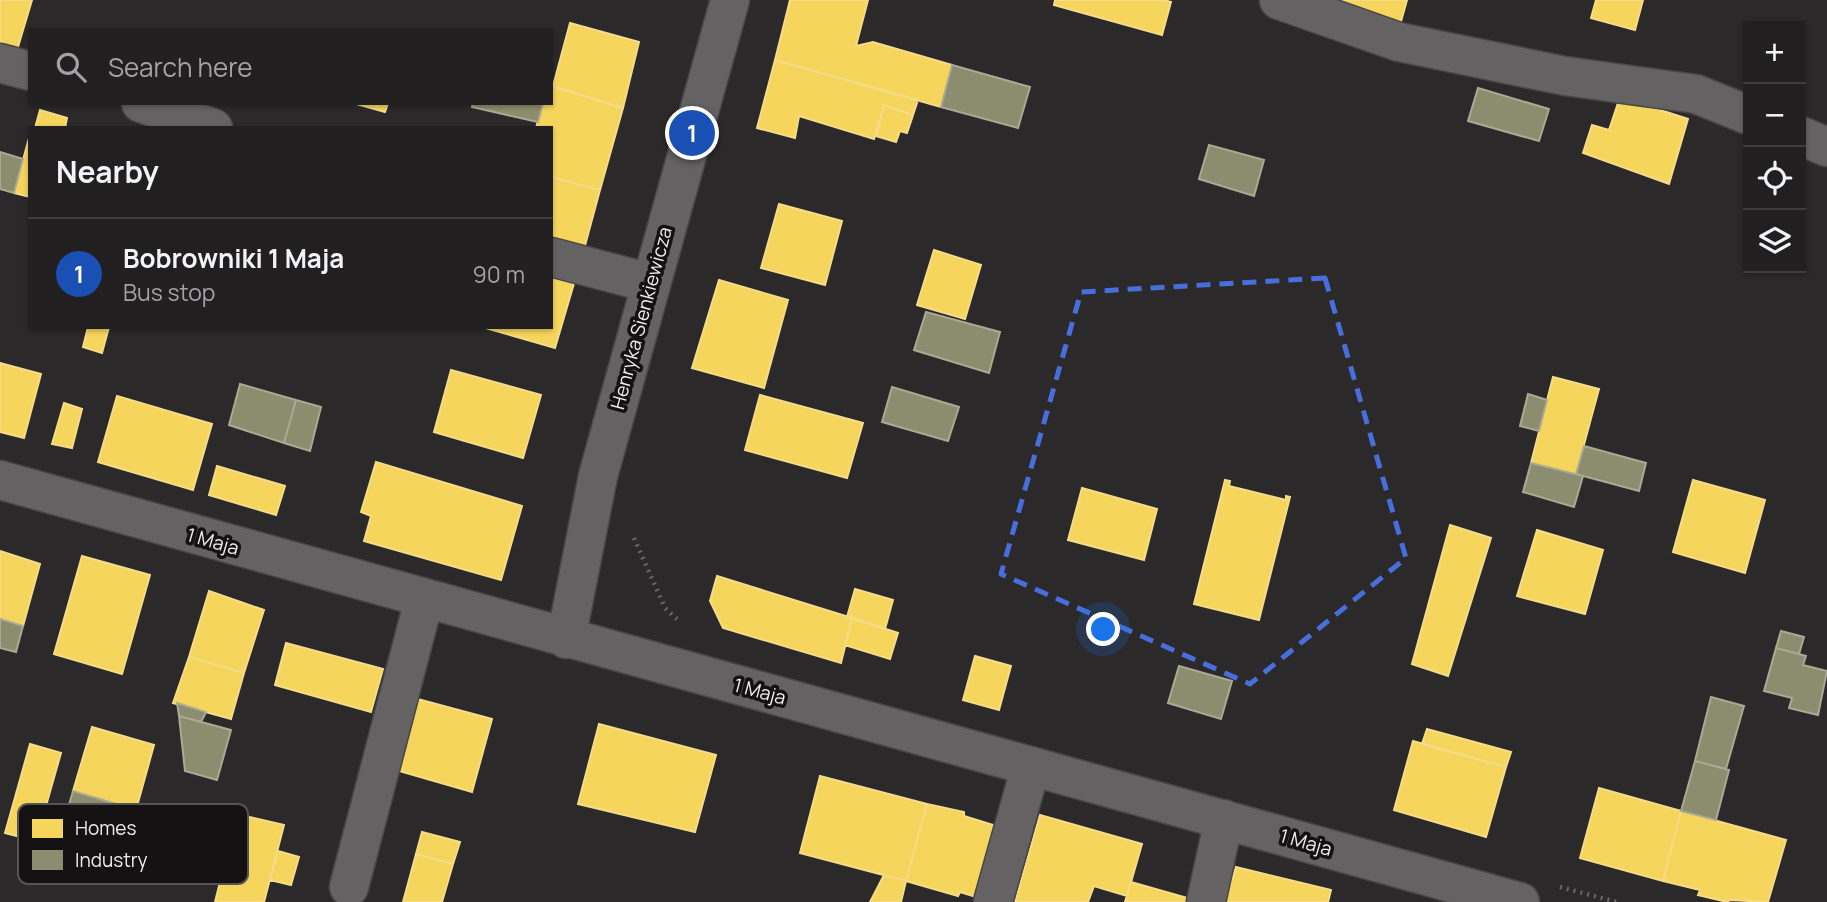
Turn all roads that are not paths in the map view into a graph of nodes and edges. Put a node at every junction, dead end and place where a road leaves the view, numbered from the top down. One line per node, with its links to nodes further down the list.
1 (730, 0): 11 (street, Henryka Sienkiewicza)
2 (1279, 0): 6 (street)
3 (0, 63): 4 (street)
4 (28, 70)
5 (147, 105): 7 (street)
6 (1743, 113)
7 (207, 126)
8 (1806, 138): 9 (street)
9 (1827, 147)
10 (553, 258): 11 (street)
11 (650, 283): 14 (street, Henryka Sienkiewicza)
12 (0, 481): 13 (street, 1 Maja)
13 (424, 600): 14 (street, 1 Maja); 17 (street)
14 (566, 639): 15 (street, 1 Maja)
15 (1031, 766): 16 (street, 1 Maja); 18 (street)
16 (1224, 819): 19 (street); 20 (street, 1 Maja)
17 (349, 887)
18 (993, 902)
19 (1206, 902)
20 (1520, 902)

